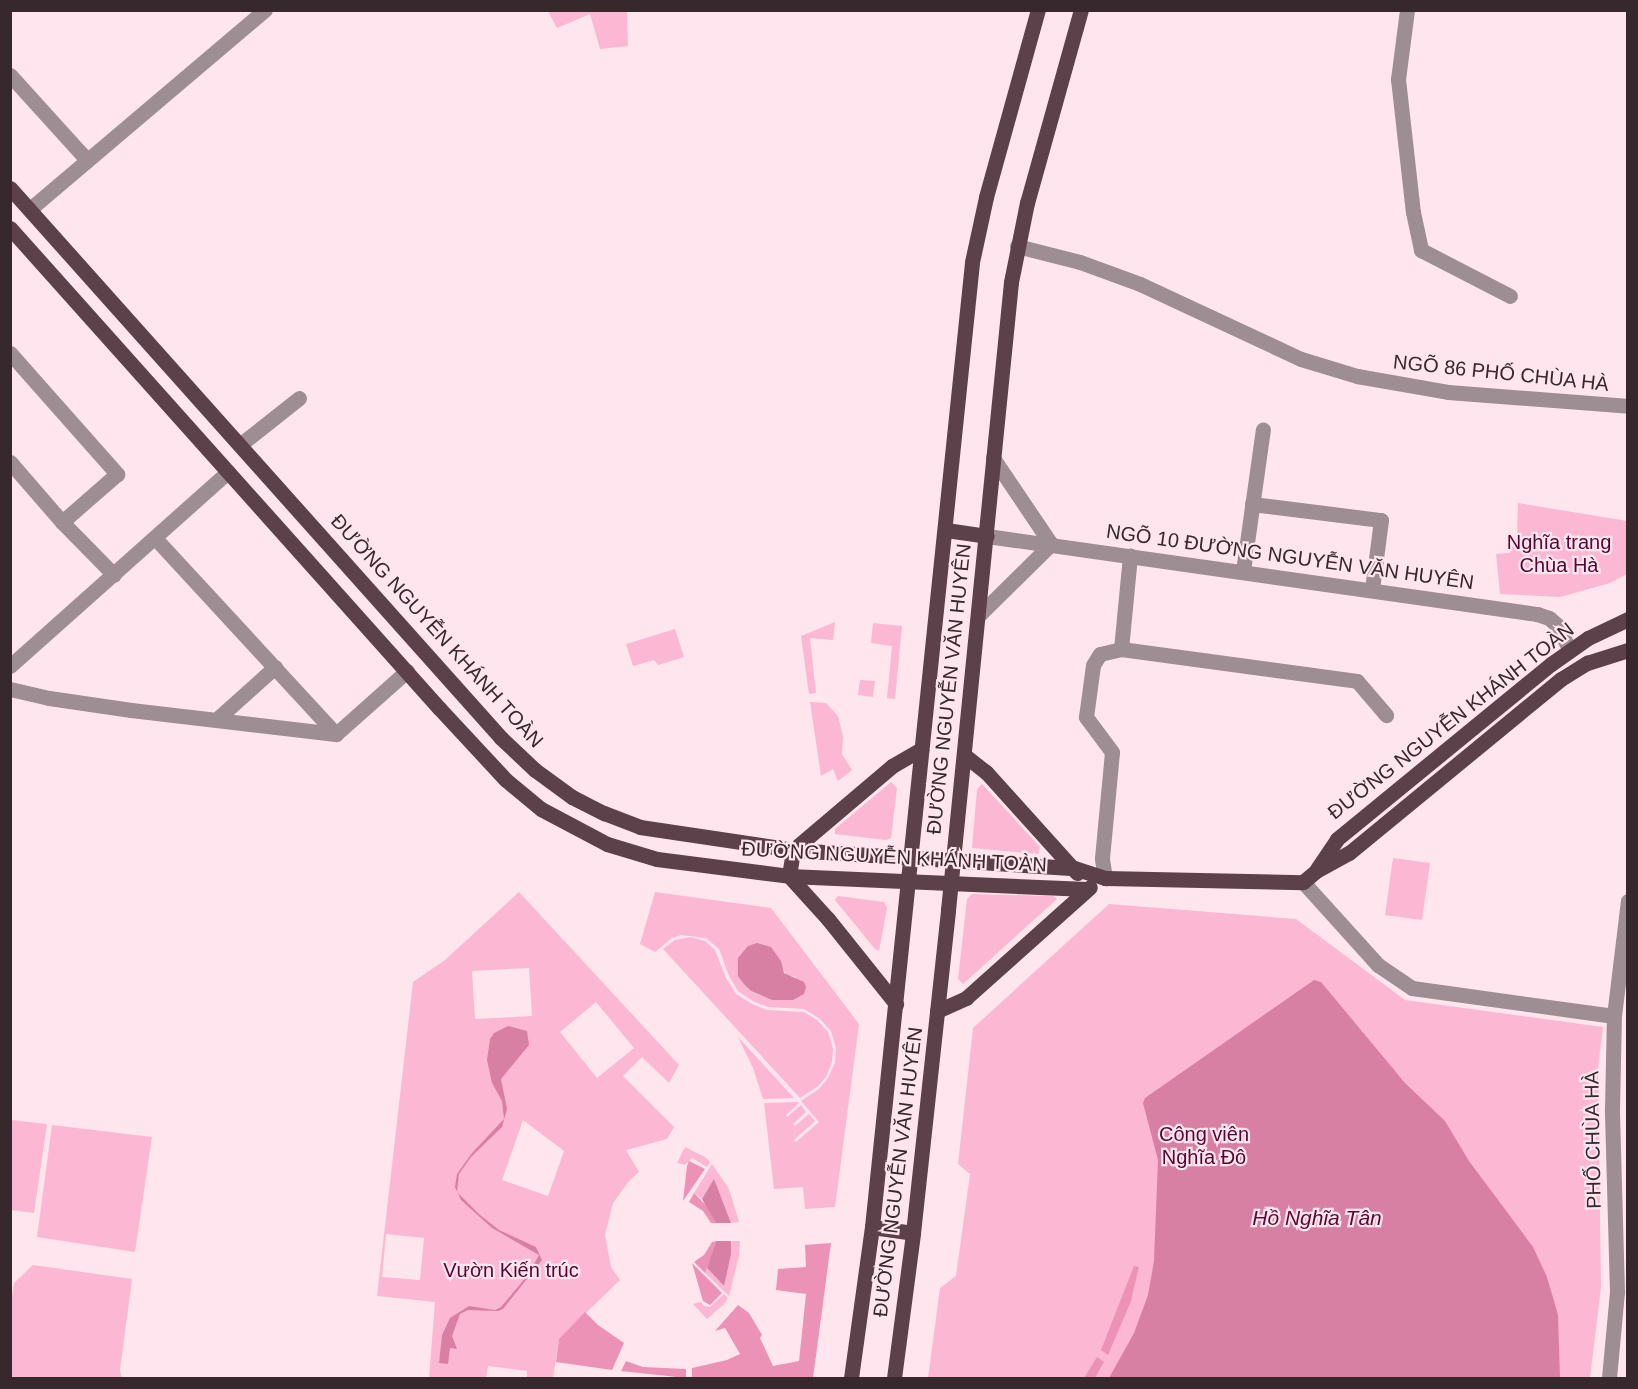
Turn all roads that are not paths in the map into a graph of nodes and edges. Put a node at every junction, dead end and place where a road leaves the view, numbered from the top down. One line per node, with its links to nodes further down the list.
1 (265, 10): 6 (street)
2 (1038, 10): 22 (main road, ĐƯỜNG NGUYỄN VĂN HUYÊN)
3 (1081, 10): 10 (main road, ĐƯỜNG NGUYỄN VĂN HUYÊN)
4 (1407, 10): 11 (street)
5 (10, 75): 6 (street)
6 (87, 160): 8 (street)
7 (10, 189): 8 (main road, ĐƯỜNG NGUYỄN KHÁNH TOÀN)
8 (30, 209): 9 (main road); 16 (main road, ĐƯỜNG NGUYỄN KHÁNH TOÀN)
9 (10, 228): 19 (main road, ĐƯỜNG NGUYỄN KHÁNH TOÀN)
10 (1017, 246): 14 (street, NGÕ 86 PHỐ CHÙA HÀ); 17 (main road, ĐƯỜNG NGUYỄN VĂN HUYÊN)
11 (1510, 296)
12 (10, 353): 21 (street)
13 (299, 398): 16 (street)
14 (1628, 406)
15 (1263, 429): 20 (street)
16 (241, 444): 45 (main road, ĐƯỜNG NGUYỄN KHÁNH TOÀN)
17 (993, 458): 23 (main road, ĐƯỜNG NGUYỄN VĂN HUYÊN); 25 (street)
18 (10, 462): 21 (street)
19 (228, 472): 24 (street); 38 (main road, ĐƯỜNG NGUYỄN KHÁNH TOÀN)
20 (1252, 504): 27 (street); 29 (street)
21 (62, 522): 28 (street)
22 (946, 530): 23 (main road); 43 (main road, ĐƯỜNG NGUYỄN VĂN HUYÊN)
23 (987, 536): 25 (street, NGÕ 10 ĐƯỜNG NGUYỄN VĂN HUYÊN); 30 (main road, ĐƯỜNG NGUYỄN VĂN HUYÊN)
24 (155, 538): 28 (street); 36 (street)
25 (1052, 544): 26 (street, NGÕ 10 ĐƯỜNG NGUYỄN VĂN HUYÊN); 30 (street)
26 (1130, 555): 27 (street, NGÕ 10 ĐƯỜNG NGUYỄN VĂN HUYÊN); 32 (street)
27 (1243, 571): 29 (street, NGÕ 10 ĐƯỜNG NGUYỄN VĂN HUYÊN)
28 (114, 575): 35 (street)
29 (1372, 589): 33 (street, NGÕ 10 ĐƯỜNG NGUYỄN VĂN HUYÊN)
30 (978, 616): 44 (main road, ĐƯỜNG NGUYỄN VĂN HUYÊN)
31 (1628, 619): 33 (main road, ĐƯỜNG NGUYỄN KHÁNH TOÀN)
32 (1121, 649): 40 (street); 51 (street)
33 (1570, 650): 37 (main road); 49 (main road, ĐƯỜNG NGUYỄN KHÁNH TOÀN)
34 (1628, 650): 37 (main road, ĐƯỜNG NGUYỄN KHÁNH TOÀN)
35 (10, 666)
36 (274, 667): 41 (street); 42 (street)
37 (1579, 668): 49 (main road, ĐƯỜNG NGUYỄN KHÁNH TOÀN)
38 (407, 671): 42 (street); 50 (main road, ĐƯỜNG NGUYỄN KHÁNH TOÀN)
39 (10, 689): 41 (street)
40 (1386, 715)
41 (217, 719): 42 (street)
42 (336, 734)
43 (921, 749): 45 (main road); 46 (main road, ĐƯỜNG NGUYỄN VĂN HUYÊN)
44 (964, 755): 47 (main road, ĐƯỜNG NGUYỄN VĂN HUYÊN); 48 (main road)
45 (793, 850): 46 (main road, ĐƯỜNG NGUYỄN KHÁNH TOÀN); 50 (main road)
46 (912, 859): 47 (main road, ĐƯỜNG NGUYỄN KHÁNH TOÀN); 52 (main road, ĐƯỜNG NGUYỄN VĂN HUYÊN)
47 (952, 860): 48 (main road, ĐƯỜNG NGUYỄN KHÁNH TOÀN); 53 (main road, ĐƯỜNG NGUYỄN VĂN HUYÊN)
48 (1074, 868): 51 (main road, ĐƯỜNG NGUYỄN KHÁNH TOÀN); 55 (main road)
49 (1316, 871): 54 (main road, ĐƯỜNG NGUYỄN KHÁNH TOÀN)
50 (789, 876): 52 (main road, ĐƯỜNG NGUYỄN KHÁNH TOÀN); 57 (main road)
51 (1105, 878): 54 (main road, ĐƯỜNG NGUYỄN KHÁNH TOÀN); 55 (main road)
52 (910, 882): 53 (main road, ĐƯỜNG NGUYỄN KHÁNH TOÀN); 57 (main road, ĐƯỜNG NGUYỄN VĂN HUYÊN)
53 (950, 882): 55 (main road, ĐƯỜNG NGUYỄN KHÁNH TOÀN); 58 (main road, ĐƯỜNG NGUYỄN VĂN HUYÊN)
54 (1303, 882): 59 (street)
55 (1087, 888): 58 (main road)
56 (1627, 903): 59 (street, PHỐ CHÙA HÀ)
57 (896, 1004): 61 (main road, ĐƯỜNG NGUYỄN VĂN HUYÊN)
58 (938, 1011): 62 (main road, ĐƯỜNG NGUYỄN VĂN HUYÊN)
59 (1614, 1016): 60 (street, PHỐ CHÙA HÀ)
60 (1620, 1084): 63 (street, PHỐ CHÙA HÀ)
61 (872, 1227): 62 (main road); 64 (main road, ĐƯỜNG NGUYỄN VĂN HUYÊN)
62 (913, 1233): 65 (main road, ĐƯỜNG NGUYỄN VĂN HUYÊN)
63 (1622, 1293): 66 (street, PHỐ CHÙA HÀ)
64 (851, 1378)
65 (894, 1378)
66 (1609, 1378)

